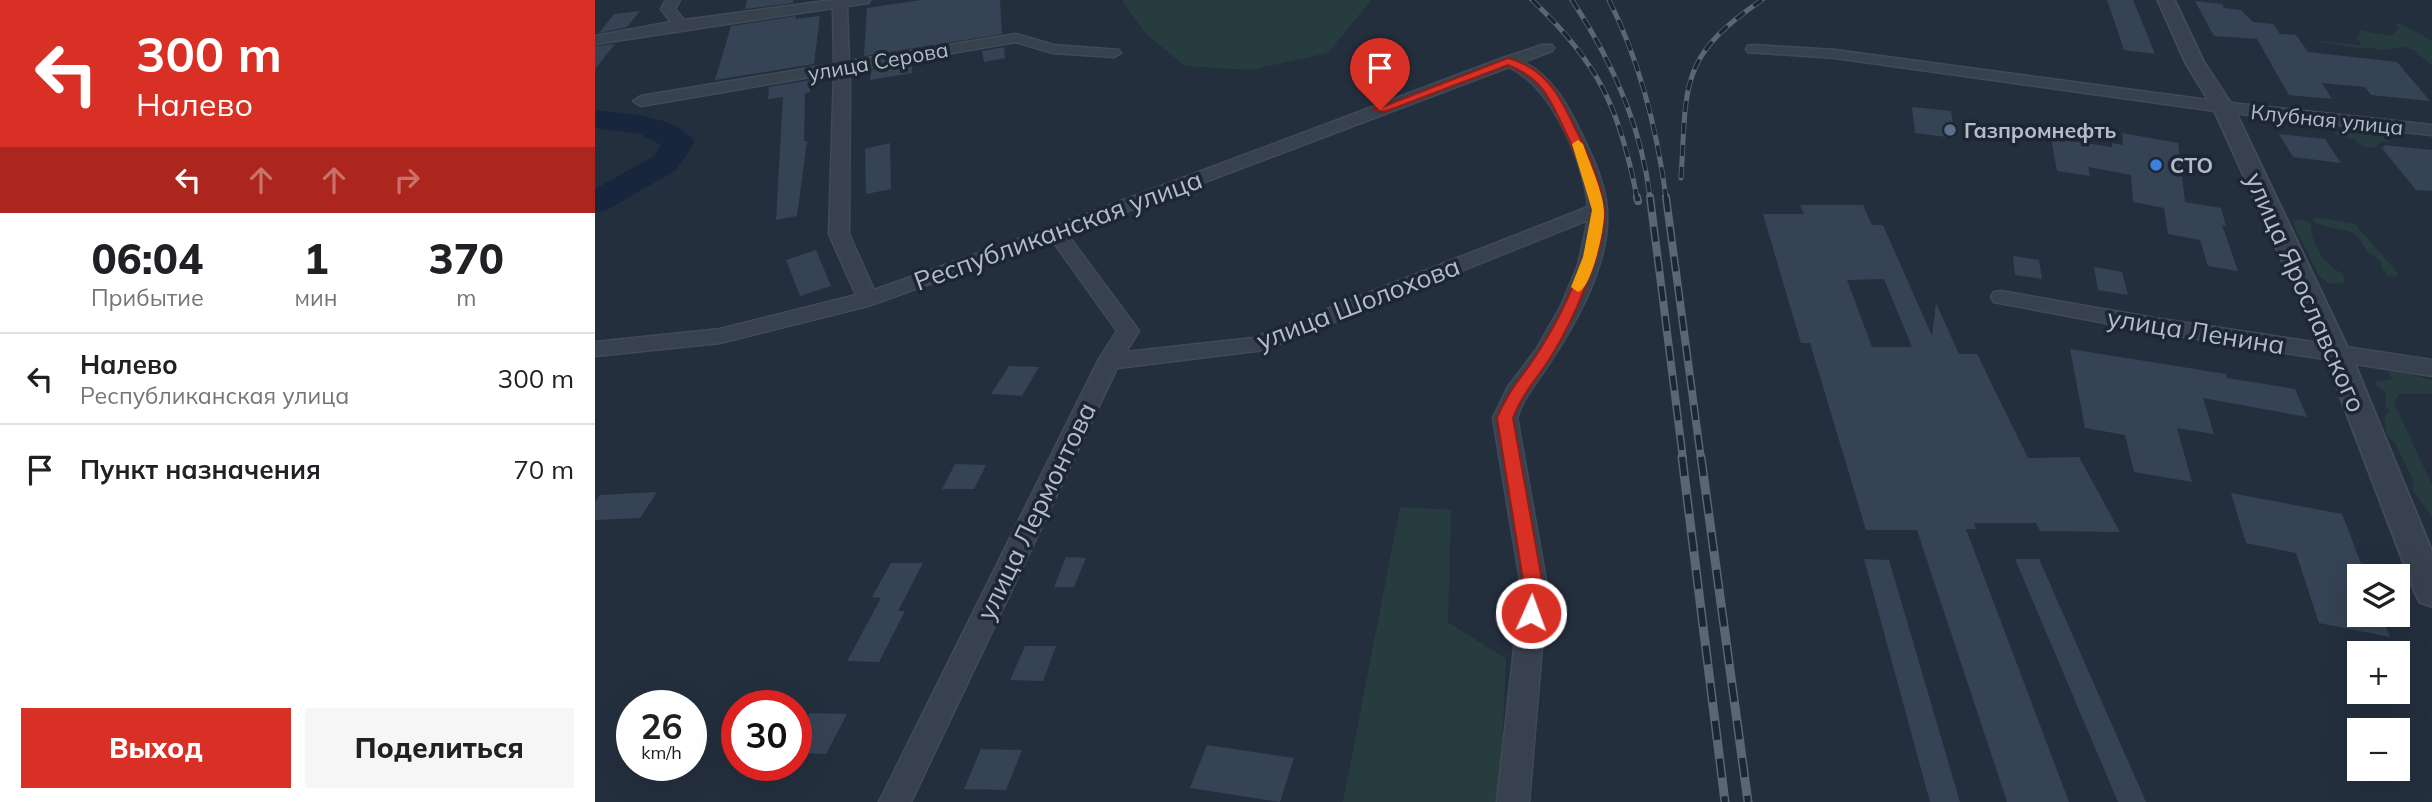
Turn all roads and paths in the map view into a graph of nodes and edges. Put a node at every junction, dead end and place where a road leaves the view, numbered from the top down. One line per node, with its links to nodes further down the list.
1 (673, 0): 5 (street)
2 (863, 0): 4 (street)
3 (2167, 0): 13 (street, улица Ярославского)
4 (840, 2): 5 (street); 11 (street)
5 (680, 25): 6 (street)
6 (597, 40)
7 (1547, 48): 10 (street, Республиканская улица)
8 (1753, 49): 13 (street)
9 (1114, 53): 11 (street, улица Серова)
10 (1508, 61): 15 (street); 16 (street, Республиканская улица)
11 (842, 67): 12 (street, улица Серова); 18 (street)
12 (641, 102)
13 (2223, 107): 14 (street, Клубная улица); 20 (street, улица Ярославского)
14 (2432, 130)
15 (1598, 210): 21 (street, улица Шолохова); 25 (street)
16 (1056, 232): 18 (street, Республиканская улица); 21 (street, улица Лермонтова)
17 (2001, 297): 20 (street, улица Ленина)
18 (868, 299): 19 (street, Республиканская улица)
19 (595, 349)
20 (2337, 354): 22 (street, улица Ленина); 23 (street, улица Ярославского)
21 (1109, 361): 24 (street, улица Лермонтова)
22 (2432, 368)
23 (2432, 592)
24 (895, 802)
25 (1513, 802)

